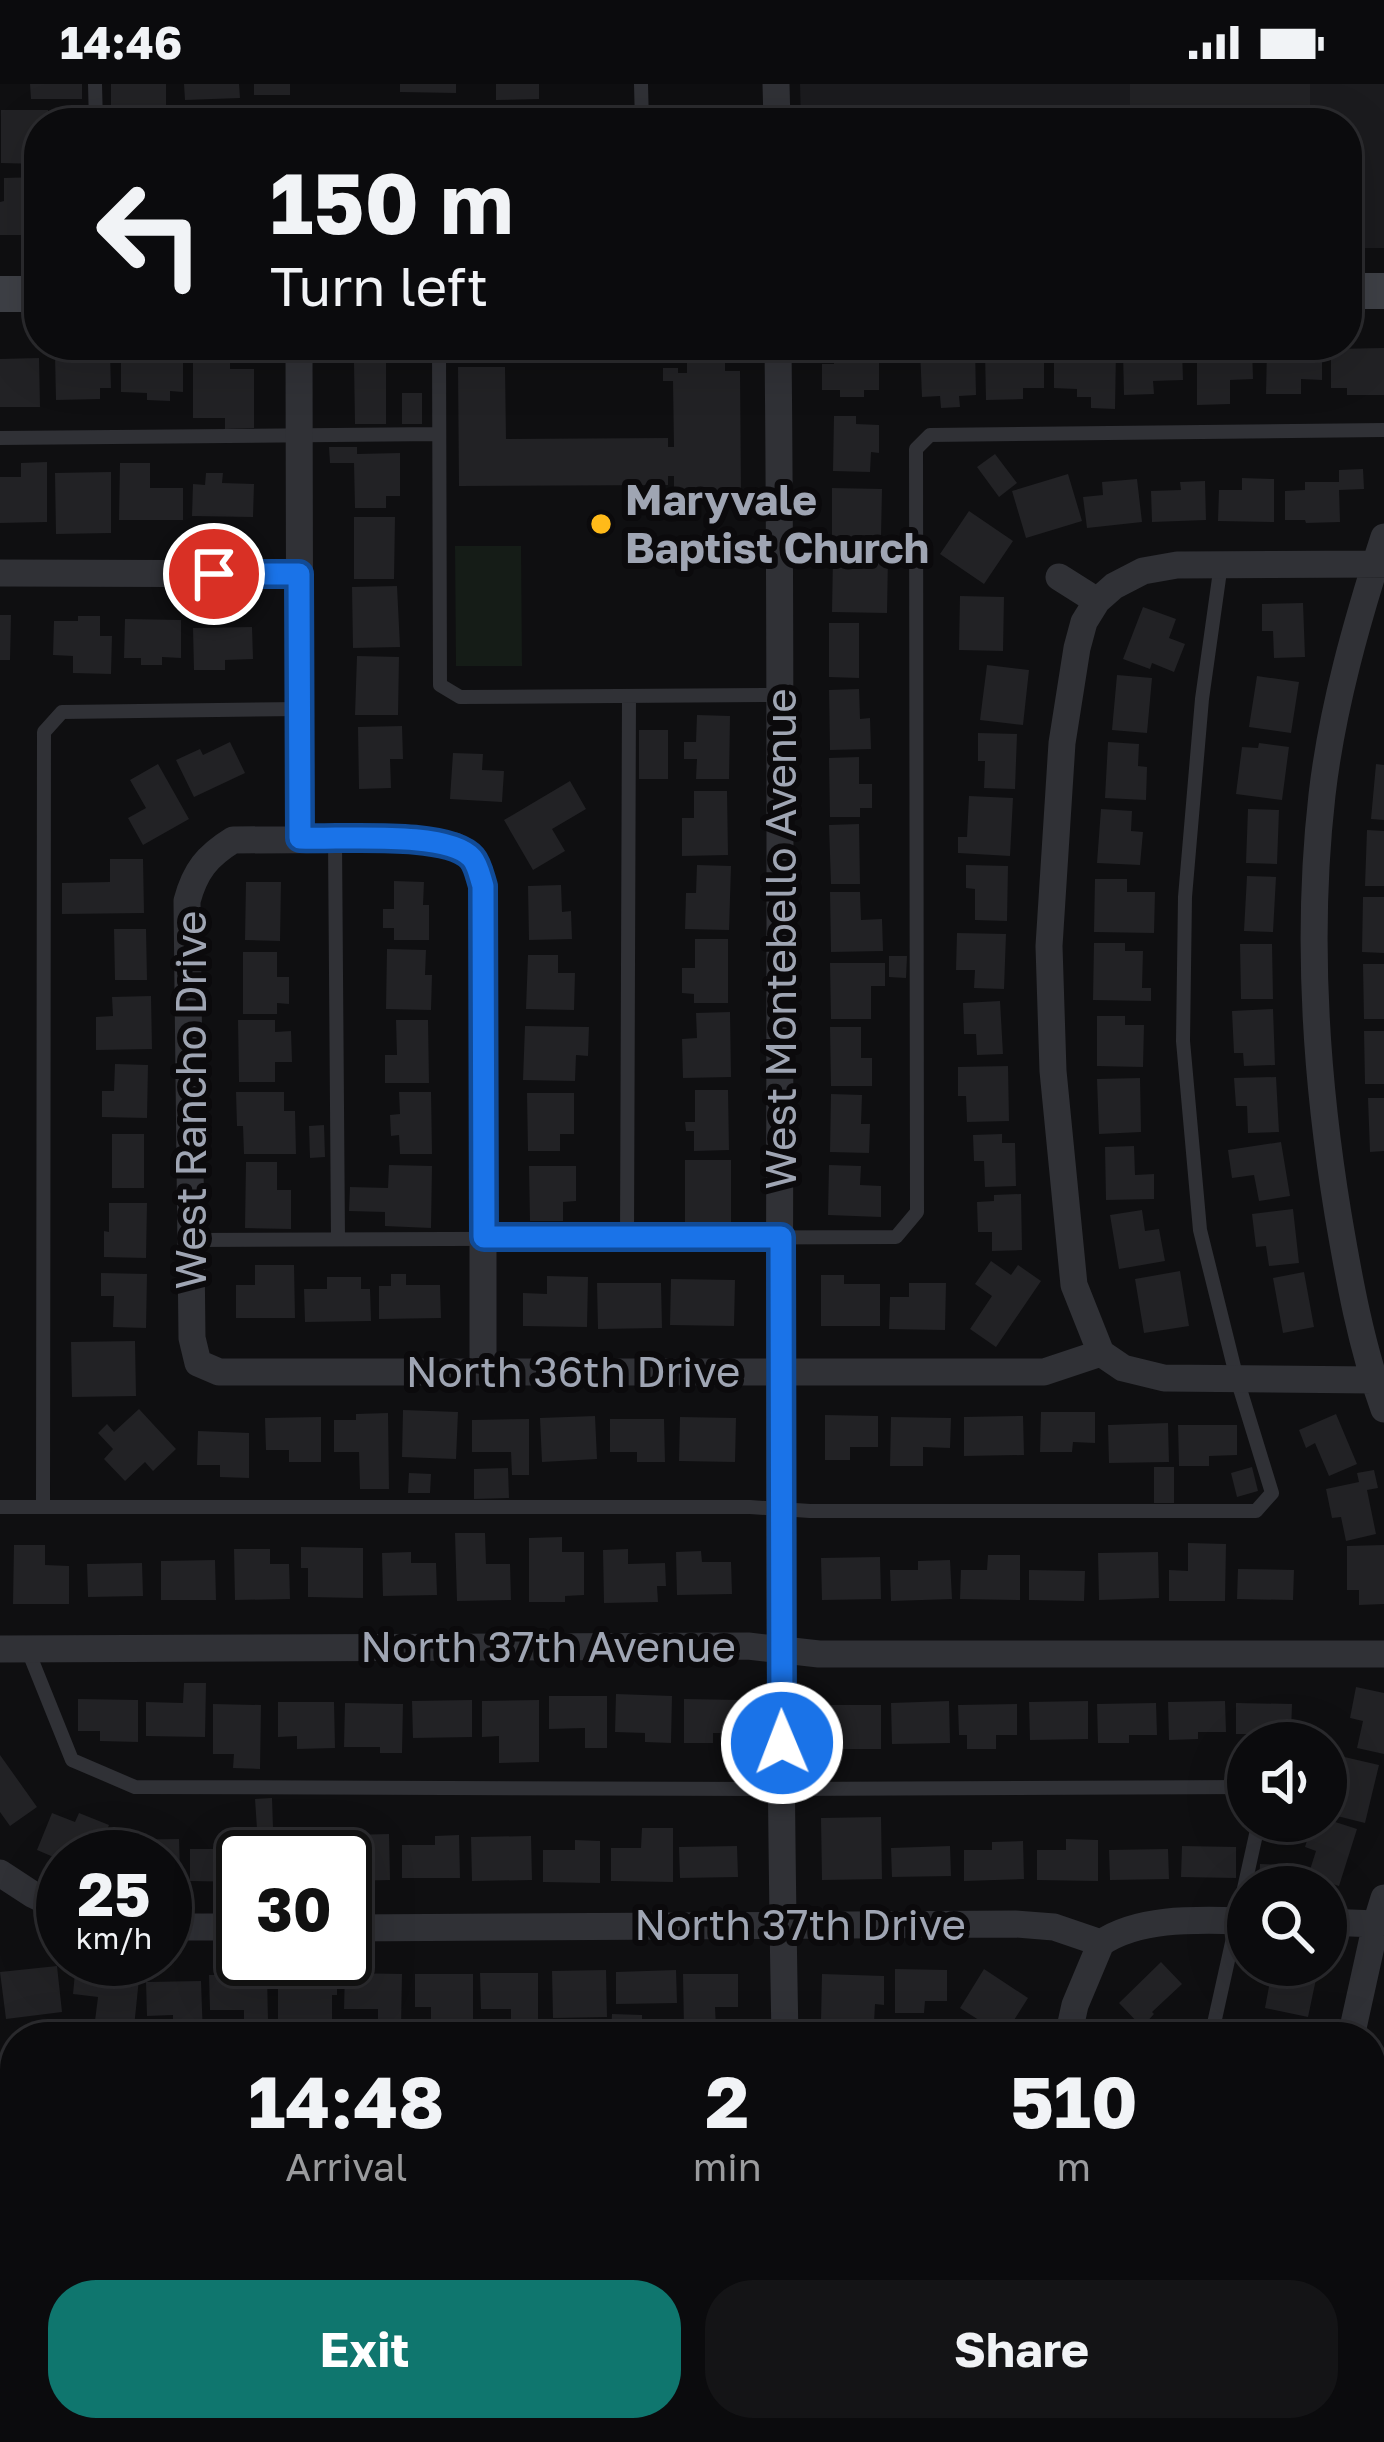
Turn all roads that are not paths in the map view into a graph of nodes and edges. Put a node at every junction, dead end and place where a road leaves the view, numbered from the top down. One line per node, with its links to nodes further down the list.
1 (299, 360): 6 (street)
2 (439, 360): 5 (lane)
3 (778, 360): 14 (street, West Montebello Avenue)
4 (1384, 430): 21 (lane)
5 (439, 434): 6 (lane); 15 (lane)
6 (299, 436): 7 (lane); 11 (street)
7 (0, 437)
8 (1381, 555): 9 (street); 29 (street)
9 (1221, 564): 13 (street); 28 (lane)
10 (0, 573): 11 (street)
11 (299, 574): 16 (street)
12 (1059, 577): 13 (street)
13 (1097, 601): 24 (street)
14 (782, 694): 15 (lane); 21 (street, West Montebello Avenue)
15 (629, 696): 20 (lane)
16 (300, 709): 17 (street); 31 (lane)
17 (300, 838): 18 (street, West Rancho Drive); 23 (street, West Rancho Drive)
18 (335, 840): 19 (street, West Rancho Drive); 22 (lane)
19 (484, 1237): 20 (lane); 22 (lane); 26 (street)
20 (626, 1237): 21 (lane)
21 (781, 1237): 27 (street, West Montebello Avenue)
22 (338, 1239): 23 (lane)
23 (192, 1240): 25 (street, West Rancho Drive)
24 (1102, 1353): 27 (street, North 36th Drive); 28 (street)
25 (198, 1363): 26 (street, North 36th Drive)
26 (483, 1372): 27 (street, North 36th Drive)
27 (781, 1372): 33 (street, West Montebello Avenue)
28 (1238, 1379): 29 (street); 33 (lane)
29 (1373, 1380): 30 (street)
30 (1384, 1409)
31 (43, 1505): 32 (lane); 33 (lane)
32 (0, 1507)
33 (781, 1509): 35 (street, West Montebello Avenue)
34 (13, 1649): 35 (street, North 37th Avenue); 38 (lane)
35 (781, 1650): 36 (street, North 37th Avenue); 38 (street, West Montebello Avenue)
36 (1384, 1654)
37 (1227, 1787): 38 (lane)
38 (782, 1790): 44 (street, West Montebello Avenue)
39 (3, 1882): 40 (street)
40 (36, 1897)
41 (1380, 1911): 42 (street); 51 (street)
42 (1347, 1918)
43 (1227, 1921): 46 (street)
44 (783, 1926): 45 (street, North 37th Drive); 46 (street, North 37th Drive); 48 (street, West Montebello Avenue)
45 (372, 1928)
46 (1101, 1943): 49 (street)
47 (1227, 1979): 50 (lane)
48 (785, 2022)
49 (1071, 2022)
50 (1215, 2022)
51 (1354, 2022)

